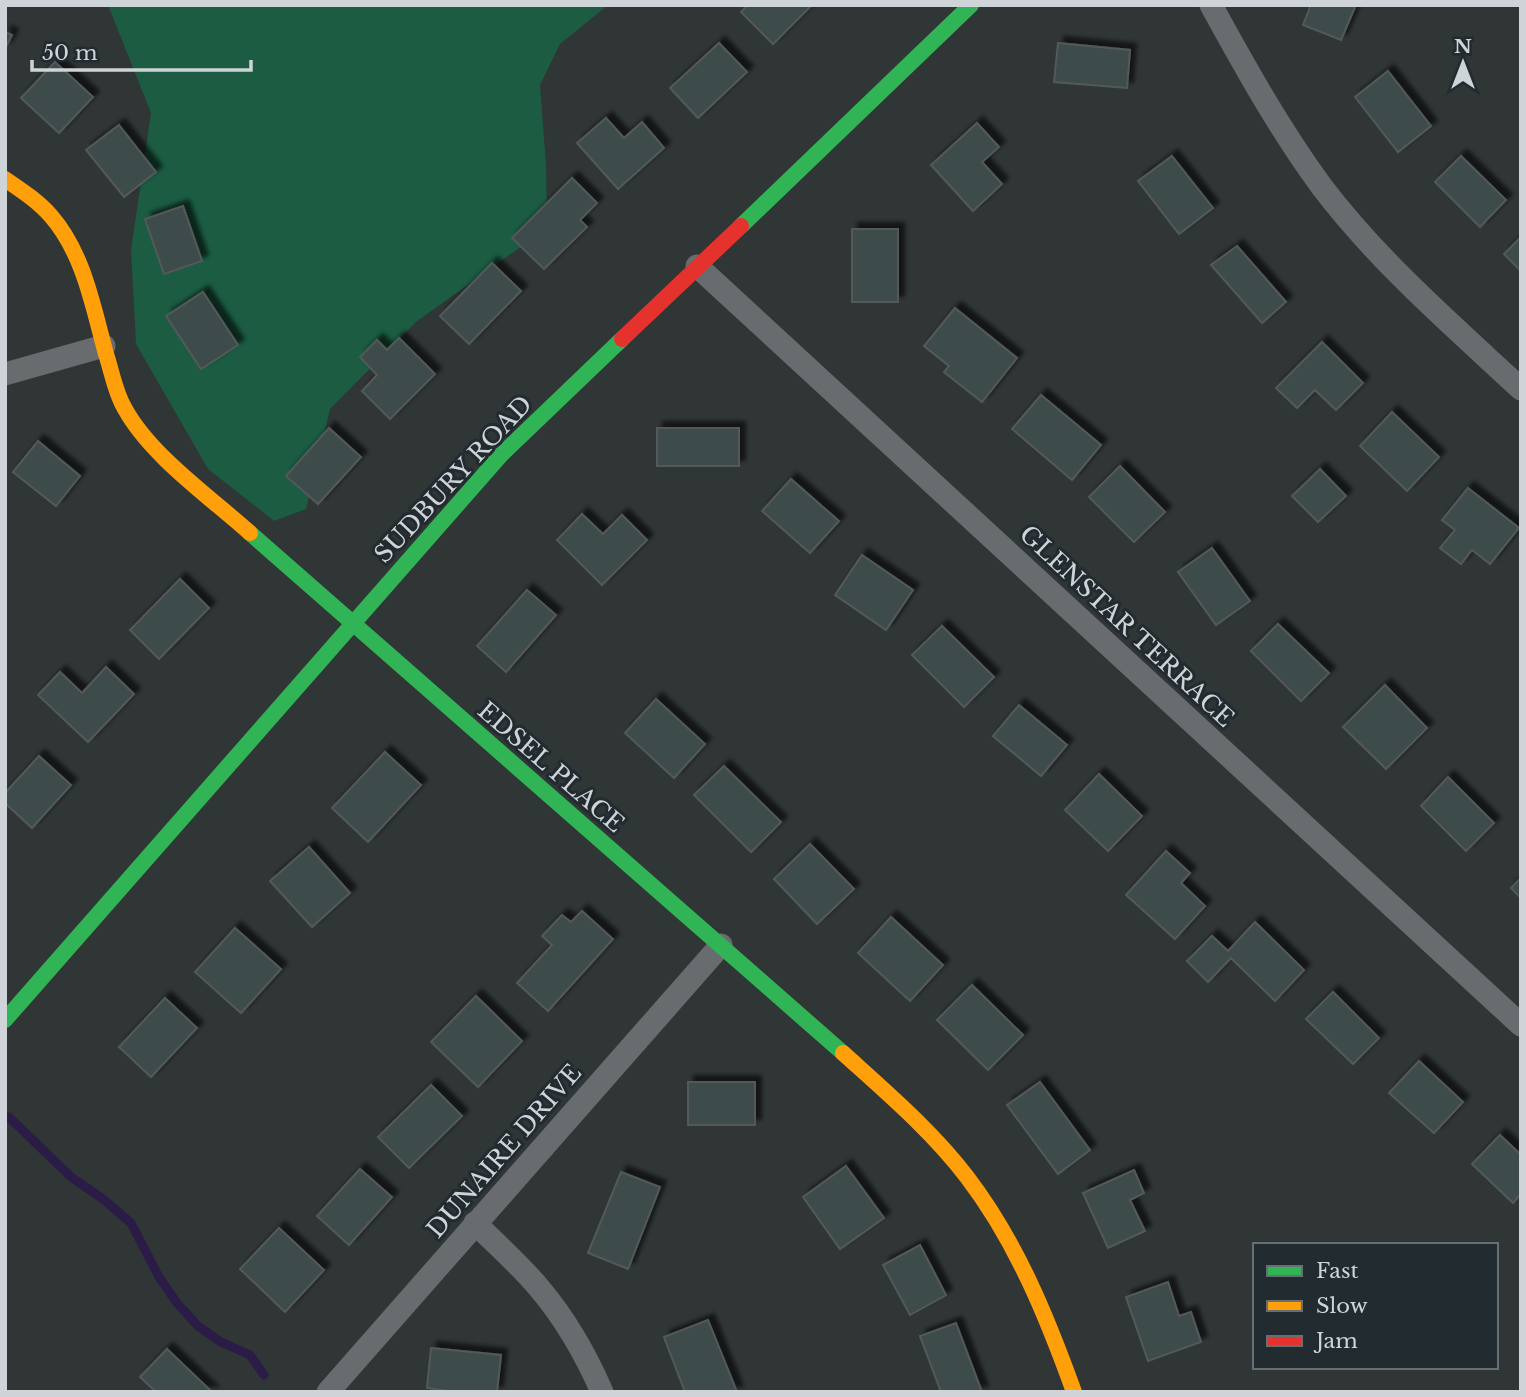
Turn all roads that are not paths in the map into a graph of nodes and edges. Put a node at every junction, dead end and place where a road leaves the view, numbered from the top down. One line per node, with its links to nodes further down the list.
1 (971, 5): 4 (street, SUDBURY ROAD)
2 (1211, 5): 7 (street)
3 (5, 179): 5 (street, EDSEL PLACE)
4 (697, 266): 8 (street, SUDBURY ROAD); 11 (street, GLENSTAR TERRACE)
5 (104, 346): 6 (street); 8 (street, EDSEL PLACE)
6 (5, 374)
7 (1521, 389)
8 (352, 623): 9 (street, EDSEL PLACE); 10 (street, SUDBURY ROAD)
9 (721, 945): 12 (street, DUNAIRE DRIVE); 15 (street, EDSEL PLACE)
10 (5, 1020)
11 (1521, 1024)
12 (475, 1223): 13 (street, DUNAIRE DRIVE); 14 (street)
13 (328, 1392)
14 (602, 1392)
15 (1074, 1392)

